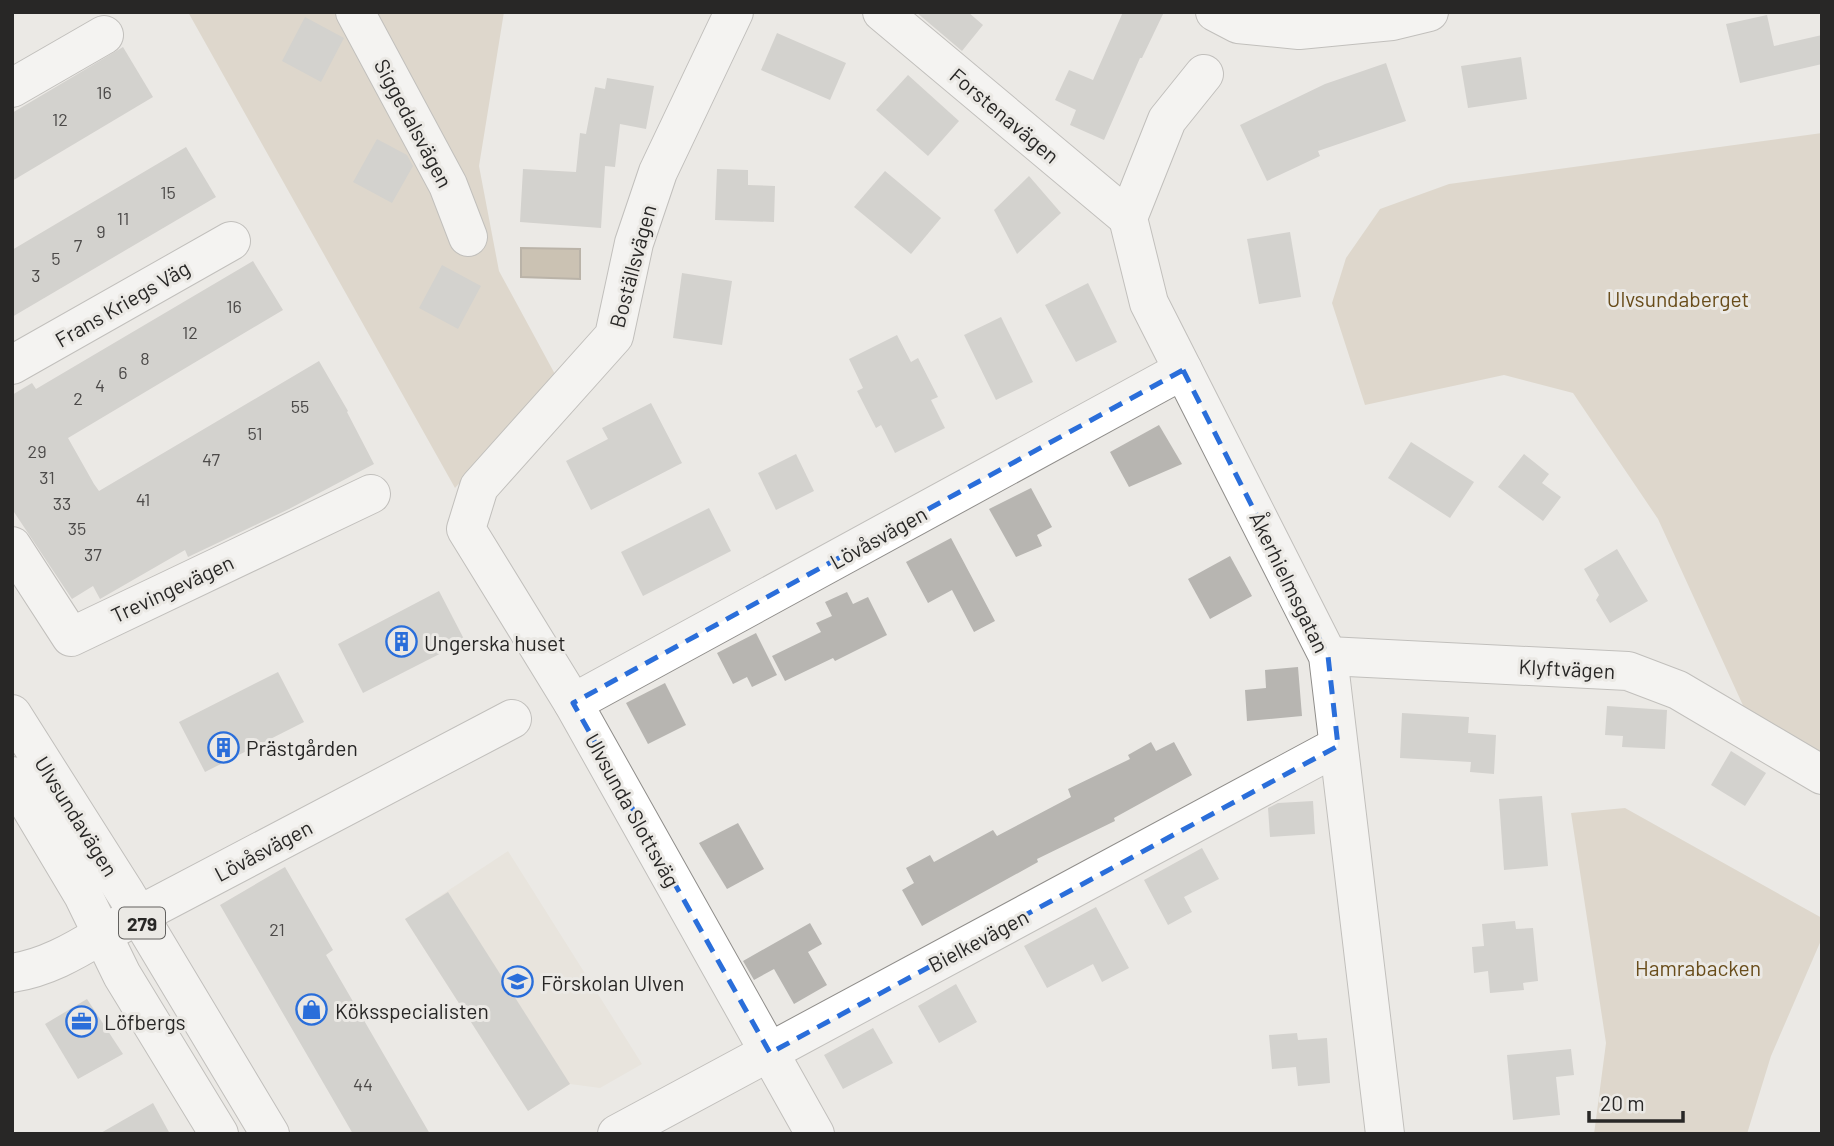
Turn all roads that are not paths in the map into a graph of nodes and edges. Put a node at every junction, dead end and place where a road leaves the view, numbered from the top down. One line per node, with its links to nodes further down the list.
1 (355, 12): 10 (street, Siggedalsvägen)
2 (734, 12): 14 (street, Boställsvägen)
3 (882, 12): 9 (street, Forstenavägen)
4 (1215, 12): 5 (street)
5 (1429, 12)
6 (104, 35): 8 (street)
7 (1204, 74): 9 (street)
8 (12, 88)
9 (1128, 218): 13 (street, Åkerhielmsgatan)
10 (468, 237)
11 (231, 241): 12 (street, Frans Kriegs Väg)
12 (12, 365)
13 (1183, 370): 17 (street, Åkerhielmsgatan); 18 (street, Lövåsvägen)
14 (479, 487): 18 (street, Ulvsunda Slottsväg)
15 (371, 494): 16 (street, Trevingevägen)
16 (12, 546)
17 (1328, 656): 21 (street, Åkerhielmsgatan); 22 (street, Klyftvägen)
18 (573, 703): 27 (street, Ulvsunda Slottsväg)
19 (12, 714): 24 (street, Ulvsundavägen / 279)
20 (512, 719): 24 (street, Lövåsvägen)
21 (1338, 746): 27 (street, Bielkevägen); 32 (street, Åkerhielmsgatan)
22 (1822, 775)
23 (12, 776): 25 (street, Ulvsundavägen / 279)
24 (138, 915): 25 (street, Lövåsvägen); 29 (street, Ulvsundavägen / 279)
25 (101, 935): 26 (street, Lövåsvägen); 28 (street, Ulvsundavägen / 279)
26 (12, 973)
27 (770, 1053): 30 (street, Bielkevägen); 31 (street, Ulvsunda Slottsväg)
28 (219, 1134)
29 (270, 1134)
30 (617, 1134)
31 (815, 1134)
32 (1385, 1134)

